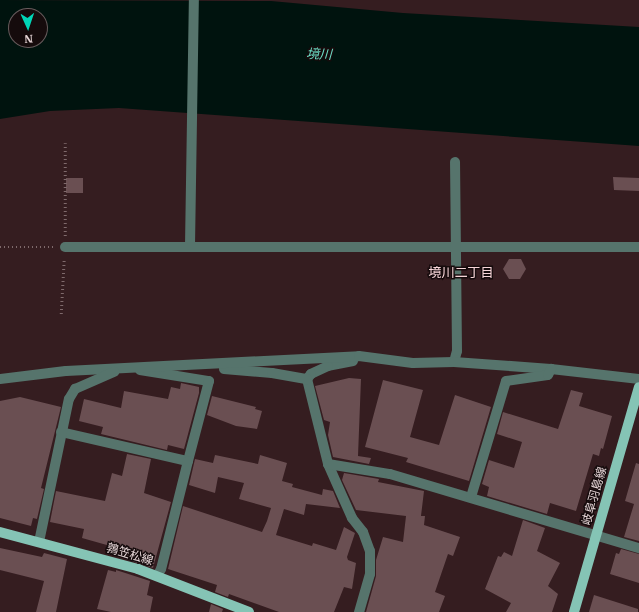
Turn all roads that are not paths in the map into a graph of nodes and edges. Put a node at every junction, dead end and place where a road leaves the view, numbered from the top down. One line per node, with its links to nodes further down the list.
1 (194, 0): 3 (street)
2 (455, 162): 5 (street)
3 (190, 246): 4 (street); 5 (street)
4 (65, 247)
5 (456, 247): 6 (street); 8 (street)
6 (639, 247)
7 (359, 356): 8 (street); 9 (street); 14 (street)
8 (454, 362): 12 (street)
9 (223, 363): 10 (street); 14 (street)
10 (137, 368): 11 (street); 18 (street)
11 (119, 369): 13 (street); 17 (street)
12 (551, 369): 15 (street); 20 (street)
13 (0, 379)
14 (307, 379): 19 (street)
15 (639, 379)
16 (639, 387): 22 (main road, 岐阜羽島線)
17 (61, 432): 18 (street); 23 (street)
18 (188, 461): 25 (street)
19 (328, 464): 20 (street); 27 (street)
20 (471, 497): 22 (street)
21 (0, 532): 23 (main road, 鶉笠松線)
22 (597, 536): 24 (street); 28 (main road, 岐阜羽島線)
23 (39, 542): 25 (main road, 鶉笠松線)
24 (639, 548)
25 (157, 576): 26 (main road, 鶉笠松線)
26 (249, 612)
27 (359, 612)
28 (574, 612)

